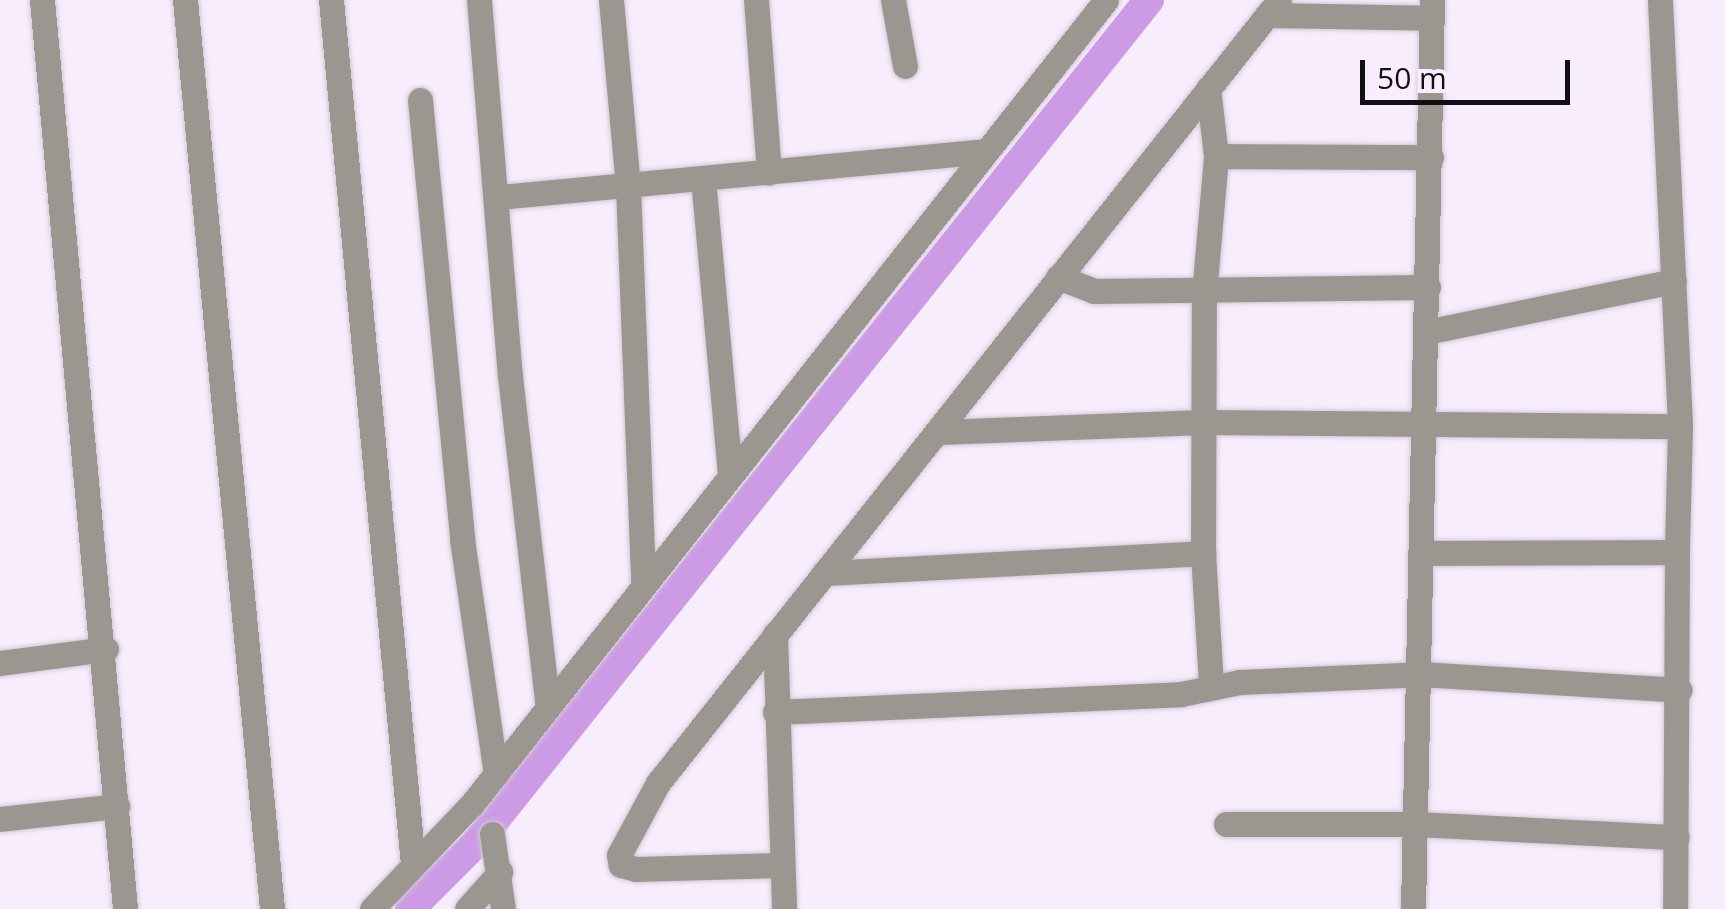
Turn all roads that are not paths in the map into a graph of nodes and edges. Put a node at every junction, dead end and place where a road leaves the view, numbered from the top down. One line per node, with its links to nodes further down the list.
1 (42, 0): 38 (street)
2 (185, 0): 56 (street)
3 (331, 0): 53 (street)
4 (479, 0): 21 (street)
5 (612, 0): 20 (street)
6 (756, 0): 18 (street)
7 (892, 0): 12 (street)
8 (1106, 0): 15 (street)
9 (1660, 0): 23 (street)
10 (1273, 7): 11 (street); 13 (street)
11 (1431, 9): 17 (street)
12 (905, 66)
13 (1208, 88): 16 (street); 22 (street)
14 (420, 100): 45 (street)
15 (985, 151): 18 (street); 31 (street)
16 (1216, 156): 17 (street); 25 (street)
17 (1430, 157): 24 (street)
18 (769, 174): 19 (street)
19 (703, 178): 20 (street); 31 (street)
20 (628, 186): 21 (street); 36 (street)
21 (500, 197): 43 (street)
22 (1058, 277): 25 (street); 30 (street)
23 (1674, 282): 26 (street); 29 (street)
24 (1428, 287): 25 (street); 26 (street)
25 (1204, 294): 28 (street)
26 (1426, 332): 27 (street)
27 (1424, 420): 28 (street); 29 (street); 34 (street)
28 (1203, 422): 30 (street); 33 (street)
29 (1680, 426): 32 (street)
30 (940, 432): 35 (street)
31 (730, 472): 36 (street)
32 (1678, 552): 34 (street); 42 (street)
33 (1203, 553): 35 (street); 41 (street)
34 (1420, 553): 40 (street)
35 (824, 572): 37 (street)
36 (643, 582): 43 (street)
37 (775, 634): 44 (street); 52 (street)
38 (106, 649): 39 (street); 46 (street)
39 (0, 663)
40 (1420, 674): 41 (street); 42 (street); 49 (street)
41 (1211, 685): 44 (street)
42 (1680, 690): 51 (street)
43 (548, 702): 45 (street)
44 (775, 712): 52 (street)
45 (496, 775): 53 (street)
46 (117, 806): 47 (street); 55 (street)
47 (0, 819)
48 (1226, 824): 49 (street)
49 (1416, 824): 51 (street); 61 (street)
50 (492, 834): 54 (street)
51 (1677, 837): 62 (street)
52 (781, 864): 60 (street)
53 (413, 865): 57 (street)
54 (500, 872): 58 (street); 59 (street)
55 (124, 909)
56 (272, 909)
57 (372, 909)
58 (466, 909)
59 (503, 909)
60 (784, 909)
61 (1413, 909)
62 (1676, 909)

